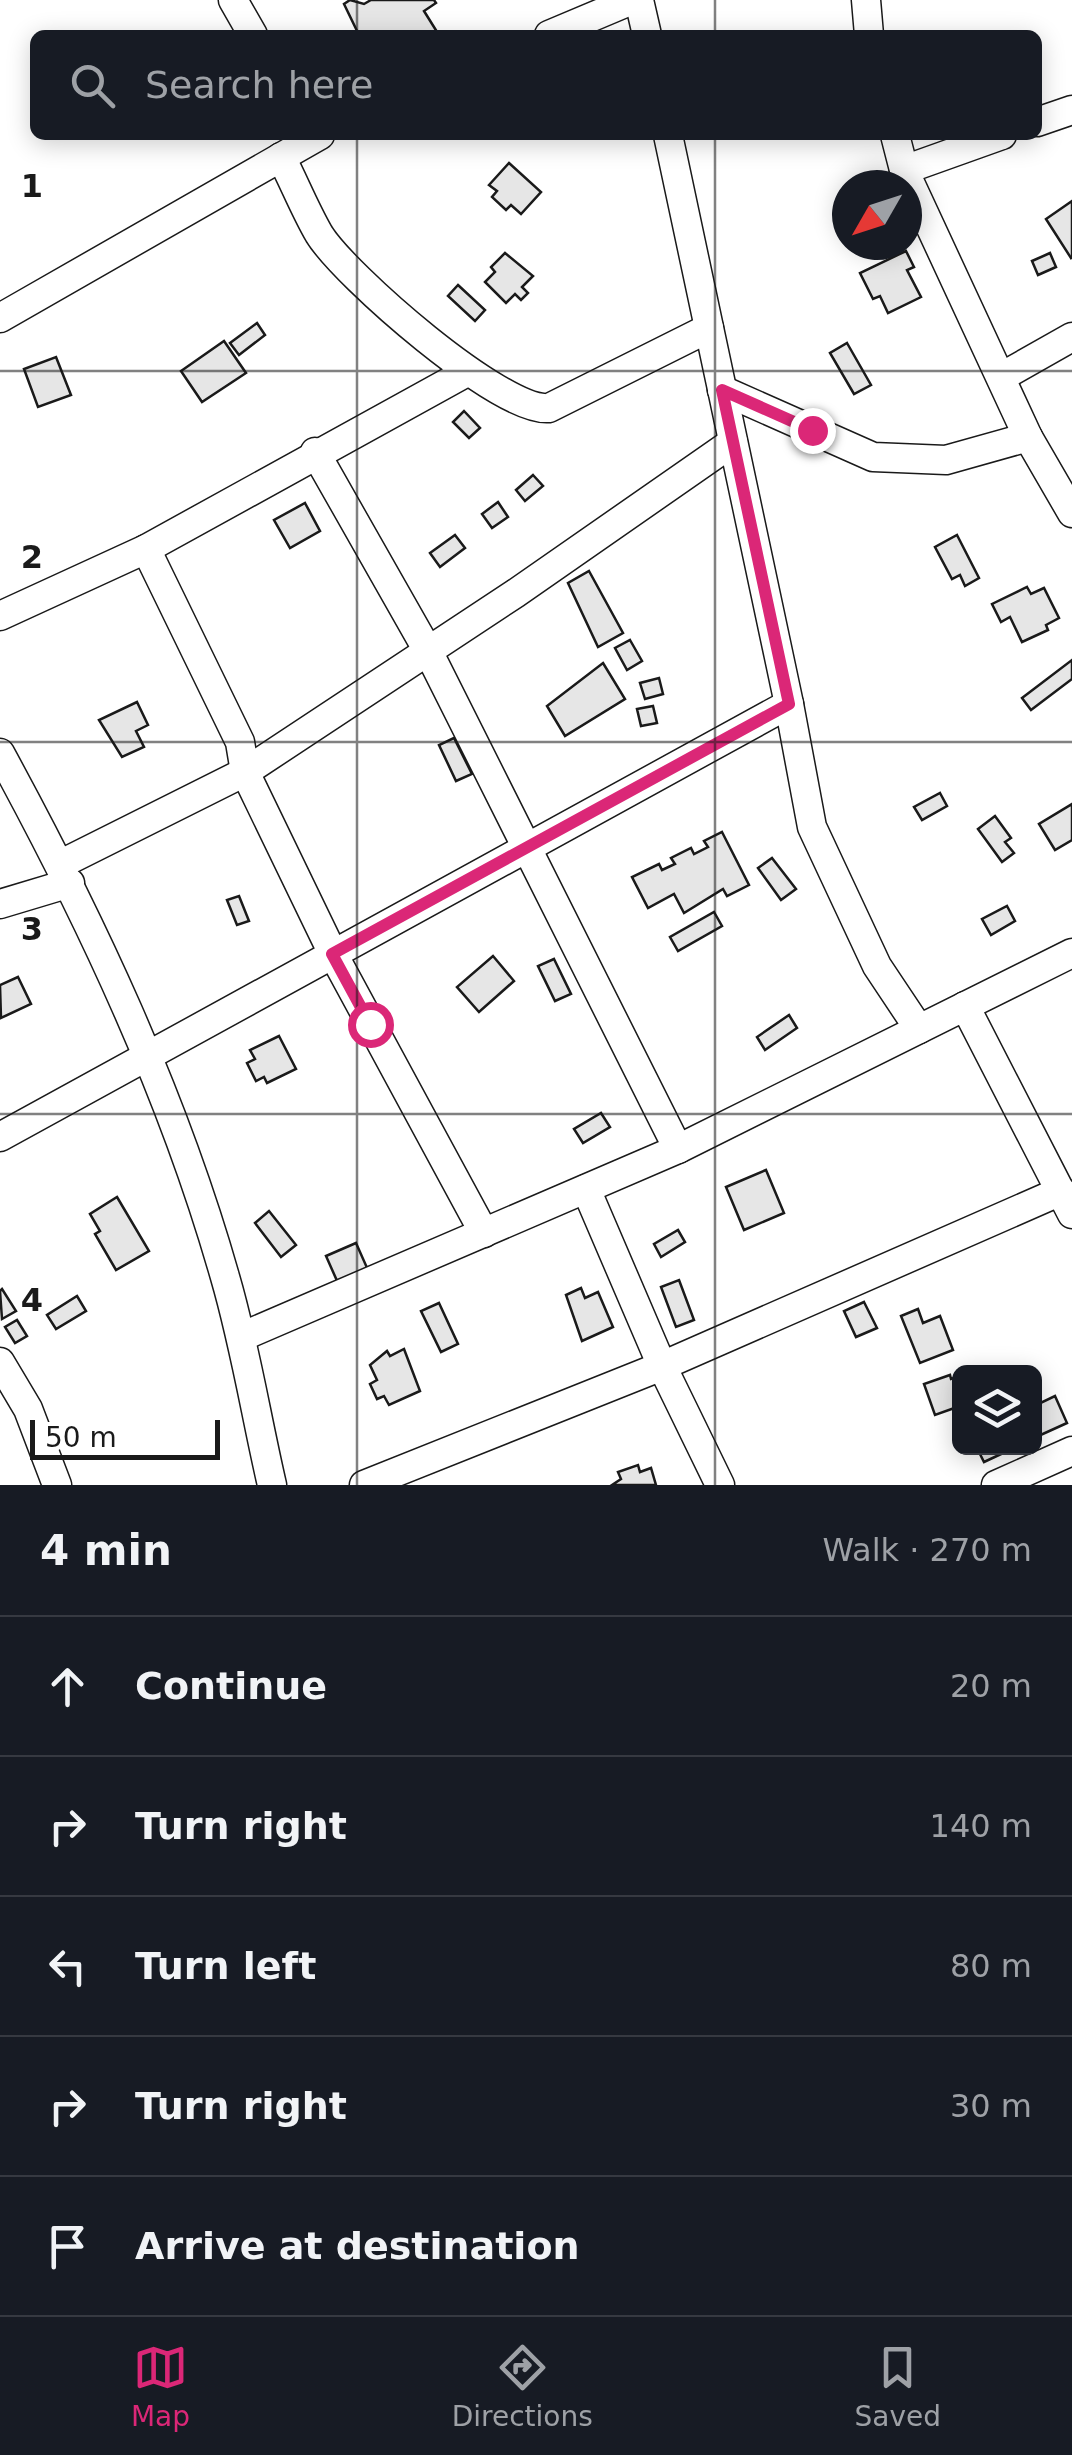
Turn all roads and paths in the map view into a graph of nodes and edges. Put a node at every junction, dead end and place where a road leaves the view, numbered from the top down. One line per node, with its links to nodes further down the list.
1 (233, 0): 5 (street)
2 (632, 0): 6 (street)
3 (640, 0): 7 (street)
4 (866, 0): 8 (street)
5 (250, 30)
6 (561, 30)
7 (646, 30)
8 (869, 30)
9 (1072, 110): 10 (street)
10 (1042, 120)
11 (309, 140): 15 (street)
12 (669, 140): 19 (street)
13 (896, 140): 16 (street)
14 (988, 140): 16 (street)
15 (281, 157): 18 (street); 21 (street)
16 (904, 170)
17 (922, 207): 22 (street)
18 (0, 318)
19 (709, 328): 21 (street); 23 (street)
20 (1072, 337): 22 (street)
21 (467, 372): 26 (street)
22 (1003, 376): 24 (street)
23 (722, 390): 24 (street); 25 (street)
24 (1028, 437): 27 (street)
25 (733, 442): 30 (street); 31 (street)
26 (316, 452): 28 (street); 30 (street)
27 (1072, 513)
28 (146, 549): 29 (street); 33 (street)
29 (0, 616)
30 (428, 651): 33 (street); 34 (street)
31 (789, 704): 34 (street); 40 (street)
32 (0, 753): 35 (street)
33 (245, 772): 35 (street); 38 (street)
34 (524, 846): 38 (street); 43 (street)
35 (65, 873): 36 (street); 41 (street)
36 (0, 904)
37 (1072, 953): 39 (street)
38 (332, 954): 41 (street); 46 (street)
39 (965, 1006): 40 (street); 45 (street)
40 (919, 1029): 43 (street)
41 (148, 1055): 42 (street); 47 (street)
42 (0, 1137)
43 (678, 1149): 44 (street)
44 (586, 1189): 46 (street); 49 (street)
45 (1066, 1203): 49 (street)
46 (484, 1233): 47 (street)
47 (241, 1336): 54 (street)
48 (0, 1362): 50 (street)
49 (662, 1366): 55 (street); 56 (street)
50 (28, 1409): 51 (street); 53 (street)
51 (0, 1416)
52 (1072, 1451): 57 (street)
53 (57, 1485)
54 (272, 1485)
55 (364, 1485)
56 (720, 1485)
57 (996, 1485)

